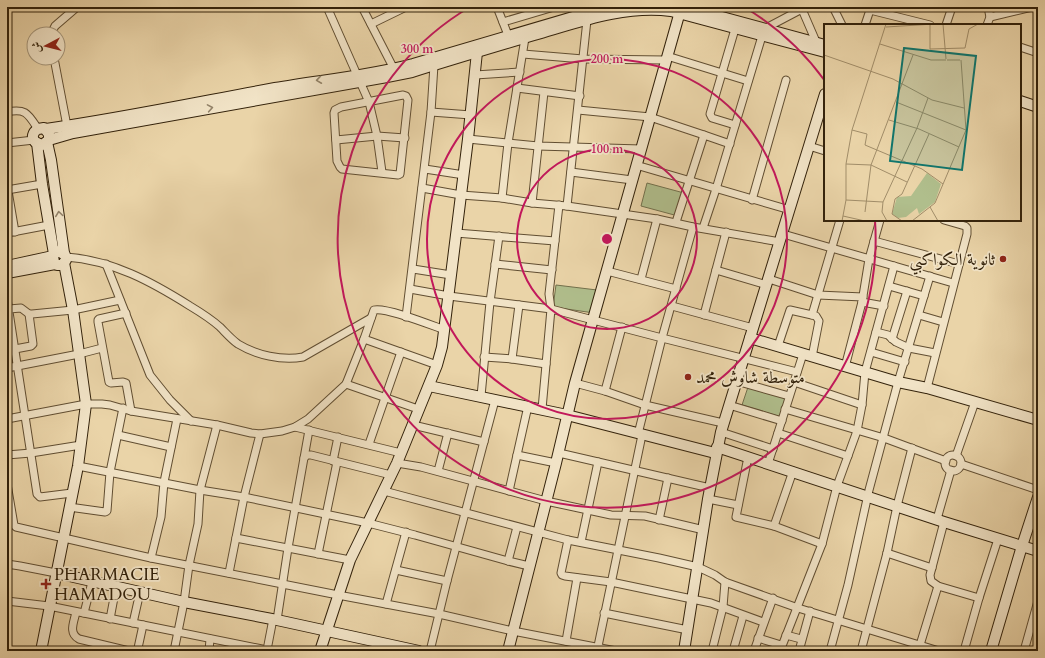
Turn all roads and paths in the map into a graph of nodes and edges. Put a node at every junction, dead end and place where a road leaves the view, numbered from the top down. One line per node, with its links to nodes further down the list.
1 (76, 7): 26 (street)
2 (327, 7): 45 (street)
3 (362, 7): 20 (street)
4 (497, 7): 18 (street)
5 (554, 7): 15 (street)
6 (834, 7): 21 (street)
7 (952, 7): 24 (street)
8 (988, 7): 16 (street)
9 (1032, 7): 16 (street)
10 (402, 8): 20 (street)
11 (601, 8): 27 (street)
12 (802, 8): 29 (street); 32 (street)
13 (682, 9): 17 (street); 28 (street); 29 (street); 37 (street)
14 (869, 9): 19 (street); 22 (street)
15 (530, 14): 18 (street); 27 (street)
16 (990, 17): 25 (street)
17 (587, 20): 31 (street); 38 (street)
18 (503, 22): 30 (street)
19 (903, 22): 23 (street)
20 (371, 24): 41 (street)
21 (842, 24)
22 (865, 24)
23 (921, 24)
24 (946, 24)
25 (987, 24)
26 (55, 26)
27 (535, 27): 30 (street)
28 (735, 29): 29 (street); 43 (street)
29 (763, 33): 32 (street); 47 (street)
30 (508, 35): 34 (street)
31 (525, 38): 34 (street); 36 (street)
32 (821, 47)
33 (1021, 47): 35 (street)
34 (476, 49): 39 (street); 41 (street); 44 (street)
35 (1038, 52)
36 (523, 54): 38 (street); 42 (street)
37 (666, 58): 38 (street); 43 (street); 62 (street)
38 (583, 59): 51 (street)
39 (434, 65): 41 (street); 59 (street)
40 (56, 66): 64 (street)
41 (396, 72): 45 (street)
42 (520, 72): 44 (street); 48 (street)
43 (722, 72): 47 (street); 63 (street)
44 (475, 75): 61 (street)
45 (359, 78): 49 (street); 54 (street)
46 (786, 80): 94 (street)
47 (748, 81): 63 (street)
48 (517, 88): 50 (street); 73 (street)
49 (293, 89): 64 (street); 71 (street, one-way to 49)
50 (544, 92): 51 (street); 76 (street)
51 (580, 96): 57 (street)
52 (824, 97): 77 (street)
53 (1021, 101): 55 (street)
54 (369, 102): 67 (street); 68 (street); 70 (street)
55 (1038, 106)
56 (1021, 108): 60 (street)
57 (578, 110): 62 (street); 78 (street)
58 (7, 112): 65 (street)
59 (431, 112): 61 (street); 82 (street)
60 (1038, 114)
61 (471, 115): 69 (street)
62 (650, 117): 66 (street); 79 (street)
63 (735, 125): 75 (street)
64 (68, 126): 65 (street)
65 (42, 129): 71 (street); 72 (street)
66 (704, 135): 75 (street); 87 (street)
67 (377, 136): 68 (street); 70 (street); 83 (street)
68 (405, 138): 83 (street)
69 (468, 139): 73 (street); 85 (street)
70 (336, 140): 83 (street)
71 (48, 141): 72 (street); 116 (street, one-way to 71)
72 (35, 142): 74 (street); 88 (street)
73 (508, 143): 76 (street); 93 (street)
74 (7, 144)
75 (730, 144): 91 (street)
76 (538, 146): 78 (street); 95 (street)
77 (809, 146): 80 (street); 97 (street)
78 (574, 147): 79 (street); 84 (street)
79 (641, 149): 81 (street)
80 (824, 151)
81 (636, 165): 86 (street); 87 (street)
82 (425, 169): 85 (street); 90 (street)
83 (382, 172)
84 (571, 172): 86 (street); 96 (street)
85 (464, 175): 92 (street)
86 (632, 180): 98 (street)
87 (691, 180): 91 (street); 103 (street)
88 (42, 184): 89 (street); 104 (street)
89 (7, 188): 107 (street)
90 (422, 188): 92 (street); 123 (street)
91 (716, 189): 94 (street); 106 (street)
92 (461, 195): 93 (street); 110 (street)
93 (502, 198): 95 (street)
94 (752, 200): 97 (street)
95 (532, 203): 96 (street)
96 (563, 206): 98 (street); 113 (street)
97 (790, 210): 112 (street)
98 (622, 214): 99 (street); 126 (street)
99 (657, 219): 103 (street); 130 (street)
100 (840, 221): 115 (street)
101 (880, 221): 114 (street)
102 (948, 221): 120 (street)
103 (676, 222): 105 (street)
104 (49, 225): 107 (street); 116 (street)
105 (694, 227): 106 (street); 134 (street)
106 (702, 228): 108 (street)
107 (15, 232): 109 (street)
108 (726, 232): 112 (street); 125 (street)
109 (7, 233)
110 (456, 233): 111 (street); 128 (street)
111 (499, 236): 113 (street); 119 (street)
112 (782, 238): 115 (street); 131 (street)
113 (555, 241): 124 (street)
114 (874, 242): 117 (street); 120 (street)
115 (831, 248): 117 (street); 137 (street)
116 (59, 258): 118 (street); 121 (street); 127 (street); 149 (street)
117 (869, 259): 122 (street); 141 (street)
118 (106, 264): 142 (street); 156 (street)
119 (495, 264): 124 (street); 143 (street)
120 (959, 264): 132 (street)
121 (7, 266)
122 (894, 266): 129 (street); 133 (street)
123 (413, 269): 128 (street); 135 (street)
124 (552, 270): 148 (street)
125 (716, 270): 131 (street); 154 (street)
126 (607, 271): 130 (street); 157 (street)
127 (7, 273)
128 (451, 275): 138 (street)
129 (930, 276): 132 (street); 139 (street)
130 (641, 279): 134 (street)
131 (768, 282): 137 (street); 162 (street)
132 (953, 283): 158 (street)
133 (889, 286): 136 (street); 146 (street)
134 (676, 288): 145 (street)
135 (410, 289): 138 (street); 155 (street)
136 (906, 291): 139 (street); 165 (street)
137 (818, 295): 141 (street); 152 (street)
138 (449, 296): 143 (street); 160 (street)
139 (924, 296): 153 (street)
140 (7, 299): 147 (street)
141 (862, 299): 146 (street); 182 (street)
142 (120, 300): 149 (street); 150 (street)
143 (490, 302): 144 (street); 175 (street)
144 (519, 305): 148 (street); 177 (street)
145 (672, 306): 154 (street); 163 (street)
146 (884, 306): 161 (street)
147 (9, 309): 151 (street); 169 (street)
148 (551, 309): 157 (street); 179 (street)
149 (73, 310): 151 (street); 173 (street)
150 (126, 313): 167 (street); 214 (street)
151 (29, 314): 169 (street)
152 (812, 315): 166 (street); 174 (street)
153 (918, 315): 158 (street); 168 (street)
154 (704, 316): 162 (street)
155 (406, 317): 156 (street); 160 (street)
156 (371, 318): 164 (street)
157 (594, 319): 159 (street); 189 (street)
158 (943, 322): 172 (street)
159 (622, 327): 163 (street); 193 (street)
160 (445, 330): 180 (street)
161 (876, 332): 165 (street); 171 (street)
162 (752, 333): 166 (street); 176 (street)
163 (662, 338): 176 (street); 200 (street)
164 (364, 339): 170 (street); 190 (street)
165 (892, 339): 168 (street)
166 (778, 346): 174 (street)
167 (102, 348): 173 (street); 208 (street)
168 (909, 348): 172 (street); 178 (street)
169 (15, 349): 181 (street)
170 (401, 352): 180 (street); 196 (street)
171 (871, 352): 178 (street); 185 (street)
172 (935, 353): 192 (street)
173 (79, 354): 181 (street); 199 (street)
174 (807, 355): 182 (street); 184 (street)
175 (484, 357): 177 (street); 194 (street)
176 (744, 358): 184 (street); 186 (street)
177 (512, 359): 179 (street)
178 (904, 362): 188 (street)
179 (546, 364): 207 (street)
180 (437, 365): 191 (street)
181 (18, 366): 183 (street); 210 (street)
182 (845, 366): 185 (street)
183 (7, 368)
184 (797, 372): 187 (street)
185 (865, 372): 188 (street); 202 (street)
186 (736, 381): 195 (street); 201 (street)
187 (794, 382): 195 (street); 202 (street)
188 (898, 382): 192 (street); 228 (street)
189 (575, 383): 193 (street); 209 (street)
190 (346, 384): 196 (street); 218 (street)
191 (429, 386): 194 (street); 206 (street)
192 (927, 388): 198 (street)
193 (605, 391): 200 (street)
194 (480, 396): 197 (street)
195 (789, 396): 205 (street)
196 (384, 397): 206 (street); 230 (street)
197 (495, 400): 203 (street); 229 (street)
198 (975, 402): 213 (street); 241 (street)
199 (86, 404): 204 (street); 210 (street); 231 (street)
200 (645, 405): 219 (street); 225 (street)
201 (728, 405): 215 (street); 219 (street)
202 (862, 405): 221 (street)
203 (528, 406): 207 (street); 239 (street)
204 (123, 408): 208 (street); 226 (street)
205 (785, 409): 215 (street); 221 (street)
206 (418, 410): 217 (street)
207 (542, 410): 209 (street)
208 (131, 411): 212 (street)
209 (567, 415): 225 (street); 237 (street)
210 (25, 416): 211 (street); 236 (street)
211 (7, 419)
212 (177, 419): 214 (street); 232 (street)
213 (1038, 420)
214 (191, 421): 216 (street)
215 (782, 421): 223 (street)
216 (217, 425): 224 (street); 264 (street)
217 (413, 425): 222 (street); 244 (street)
218 (295, 427): 220 (street); 224 (street)
219 (722, 427): 234 (street); 235 (street)
220 (309, 430): 227 (street); 243 (street)
221 (857, 431): 228 (street); 240 (street)
222 (448, 433): 229 (street); 255 (street)
223 (778, 433): 234 (street); 240 (street)
224 (260, 434): 270 (street)
225 (640, 434): 235 (street); 252 (street)
226 (118, 435): 232 (street); 254 (street)
227 (338, 437): 230 (street); 246 (street)
228 (884, 438): 233 (street); 269 (street)
229 (484, 442): 259 (street)
230 (369, 444): 244 (street)
231 (81, 445): 236 (street); 251 (street)
232 (171, 447): 260 (street)
233 (912, 448): 245 (street); 275 (street)
234 (773, 449): 249 (street)
235 (716, 450): 242 (street); 263 (street)
236 (31, 453): 238 (street); 268 (street)
237 (559, 453): 247 (street); 248 (street)
238 (7, 455)
239 (518, 455): 248 (street); 267 (street)
240 (848, 456): 261 (street)
241 (956, 456): 245 (street); 250 (street)
242 (748, 457): 249 (street); 274 (street)
243 (304, 458): 246 (street); 277 (street)
244 (399, 458): 255 (street); 257 (street)
245 (946, 461): 253 (street)
246 (335, 462): 257 (street); 280 (street)
247 (598, 462): 252 (street); 278 (street)
248 (556, 463): 273 (street)
249 (768, 464): 256 (street)
250 (961, 464): 253 (street); 265 (street)
251 (78, 466): 254 (street); 268 (street)
252 (634, 470): 258 (street); 281 (street)
253 (951, 470): 283 (street)
254 (110, 472): 260 (street); 276 (street)
255 (438, 472): 259 (street)
256 (793, 472): 261 (street); 285 (street)
257 (391, 475): 266 (street)
258 (668, 478): 263 (street); 282 (street)
259 (474, 481): 267 (street); 279 (street)
260 (164, 482): 264 (street); 303 (street)
261 (837, 486): 269 (street); 295 (street)
262 (7, 487): 290 (street)
263 (710, 488): 272 (street)
264 (200, 490): 270 (street); 307 (street)
265 (1038, 490)
266 (384, 491): 279 (street); 284 (street)
267 (510, 491): 273 (street)
268 (72, 493): 276 (street)
269 (867, 496): 275 (street); 342 (street)
270 (244, 497): 277 (street); 291 (street)
271 (1038, 497): 296 (street)
272 (708, 499): 274 (street); 287 (street)
273 (546, 501): 278 (street); 289 (street)
274 (738, 505): 285 (street)
275 (897, 506): 283 (street); 301 (street)
276 (69, 507): 290 (street)
277 (295, 508): 280 (street); 298 (street)
278 (588, 510): 281 (street); 294 (street)
279 (466, 513): 286 (street); 297 (street)
280 (327, 514): 284 (street); 302 (street)
281 (626, 516): 282 (street); 299 (street)
282 (658, 520): 287 (street)
283 (941, 520): 292 (street); 310 (street)
284 (368, 523): 288 (street); 304 (street)
285 (774, 526): 295 (street)
286 (518, 527): 289 (street); 305 (street)
287 (704, 530): 309 (street)
288 (406, 532): 297 (street); 311 (street)
289 (538, 532): 293 (street); 308 (street)
290 (63, 538): 303 (street); 312 (street)
291 (236, 538): 298 (street); 313 (street)
292 (998, 539): 296 (street); 325 (street)
293 (568, 540): 294 (street); 314 (street)
294 (581, 542): 299 (street)
295 (822, 544): 333 (street)
296 (1022, 546): 300 (street); 380 (street)
297 (456, 547): 305 (street); 315 (street)
298 (288, 548): 302 (street); 319 (street)
299 (618, 551): 309 (street); 317 (street)
300 (1038, 551)
301 (887, 553): 310 (street); 346 (street)
302 (318, 554): 304 (street)
303 (151, 558): 307 (street)
304 (350, 560): 323 (street)
305 (508, 562): 308 (street)
306 (7, 564): 312 (street)
307 (189, 565): 313 (street); 329 (street)
308 (529, 566): 349 (street)
309 (698, 567): 318 (street); 326 (street)
310 (932, 568): 320 (street)
311 (396, 570): 315 (street); 330 (street)
312 (56, 573): 316 (street); 331 (street)
313 (229, 573): 319 (street)
314 (577, 578): 317 (street); 355 (street)
315 (447, 580): 338 (street)
316 (92, 582): 321 (street); 337 (street)
317 (611, 582): 326 (street); 336 (street)
318 (725, 582): 324 (street); 332 (street)
319 (282, 584): 323 (street); 341 (street)
320 (938, 586): 325 (street); 356 (street)
321 (116, 587): 322 (street); 340 (street)
322 (140, 592): 329 (street); 344 (street)
323 (338, 595): 330 (street); 347 (street)
324 (773, 598): 333 (street); 343 (street)
325 (979, 598): 379 (street)
326 (693, 599): 332 (street); 348 (street)
327 (7, 601): 331 (street)
328 (1038, 601): 381 (street)
329 (184, 602): 341 (street); 350 (street)
330 (386, 604): 338 (street)
331 (49, 606): 335 (street); 360 (street)
332 (723, 607): 339 (street); 371 (street)
333 (798, 608): 334 (street); 351 (street)
334 (810, 611): 342 (street); 354 (street)
335 (76, 612): 337 (street); 361 (street)
336 (604, 613): 348 (street); 358 (street)
337 (84, 614): 340 (street)
338 (439, 614): 349 (street); 367 (street)
339 (743, 616): 343 (street); 372 (street)
340 (110, 619): 344 (street)
341 (275, 619): 347 (street); 359 (street)
342 (838, 619): 346 (street); 375 (street)
343 (763, 622): 352 (street)
344 (133, 623): 345 (street)
345 (143, 625): 350 (street); 362 (street)
346 (866, 629): 356 (street); 376 (street)
347 (326, 630): 365 (street); 366 (street)
348 (688, 630): 370 (street)
349 (513, 631): 355 (street); 368 (street)
350 (178, 632): 353 (street); 363 (street)
351 (786, 635): 354 (street); 357 (street)
352 (758, 638): 357 (street); 373 (street)
353 (210, 639): 359 (street); 364 (street)
354 (801, 640): 374 (street)
355 (566, 641): 358 (street)
356 (916, 644): 377 (street); 378 (street)
357 (781, 648)
358 (597, 649): 369 (street)
359 (270, 650)
360 (41, 651)
361 (129, 651)
362 (135, 651)
363 (174, 651)
364 (209, 651)
365 (320, 651)
366 (419, 651)
367 (430, 651)
368 (508, 651)
369 (616, 651)
370 (684, 651)
371 (712, 651)
372 (733, 651)
373 (754, 651)
374 (798, 651)
375 (830, 651)
376 (861, 651)
377 (910, 651)
378 (939, 651)
379 (964, 651)
380 (991, 651)
381 (1024, 651)

